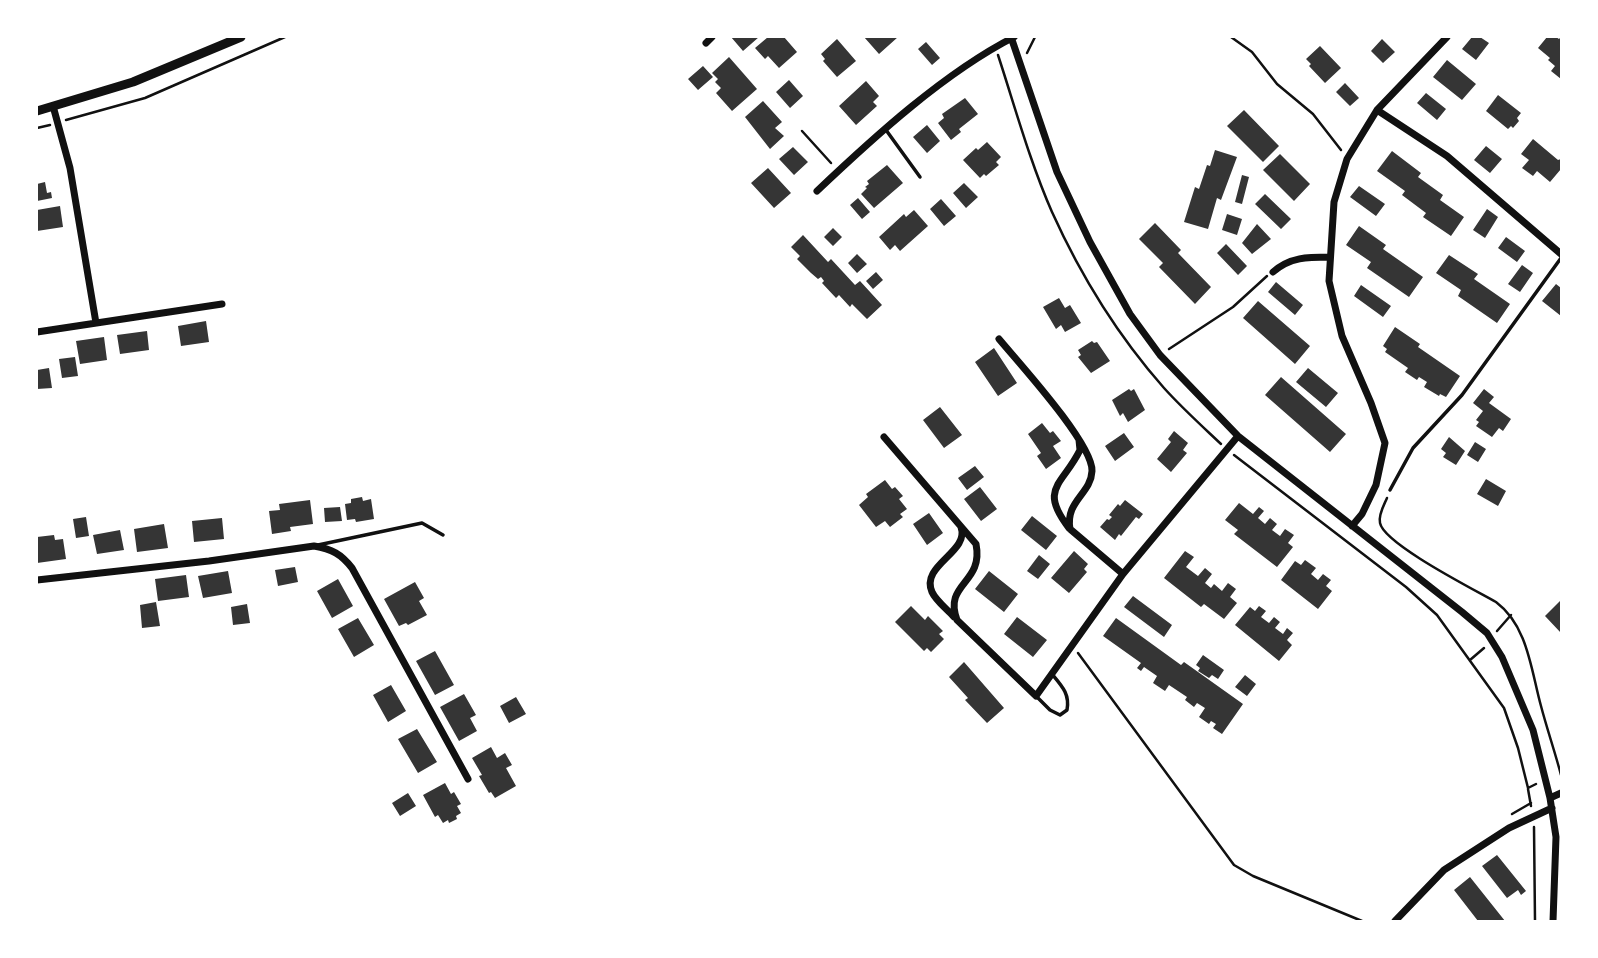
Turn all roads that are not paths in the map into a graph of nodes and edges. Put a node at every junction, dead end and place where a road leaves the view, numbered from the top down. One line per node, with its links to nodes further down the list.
1 (241, 37): 4 (street)
2 (1012, 37): 7 (street); 17 (street)
3 (1447, 37): 6 (street)
4 (53, 106): 5 (street); 14 (street)
5 (37, 110)
6 (1377, 110): 10 (street); 11 (street)
7 (886, 130): 8 (lane); 9 (street)
8 (920, 177)
9 (817, 191)
10 (1561, 256): 20 (lane)
11 (1329, 257): 12 (street); 22 (street)
12 (1273, 272)
13 (222, 304): 14 (street)
14 (96, 323): 15 (street)
15 (37, 332)
16 (999, 339): 19 (street)
17 (1238, 436): 22 (street); 26 (street)
18 (884, 437): 21 (street)
19 (1079, 440): 23 (street); 23 (street)
20 (1390, 490)
21 (959, 523): 28 (street); 28 (street)
22 (1352, 526): 33 (street)
23 (1070, 529): 26 (street)
24 (443, 535): 25 (lane)
25 (314, 546): 27 (street); 31 (street)
26 (1123, 573): 29 (street)
27 (37, 580)
28 (957, 620): 30 (street)
29 (1051, 673): 30 (street); 30 (lane)
30 (1035, 696)
31 (468, 779)
32 (1561, 793): 33 (street)
33 (1550, 798): 34 (street)
34 (1552, 808): 35 (street); 36 (street)
35 (1395, 921)
36 (1553, 921)

